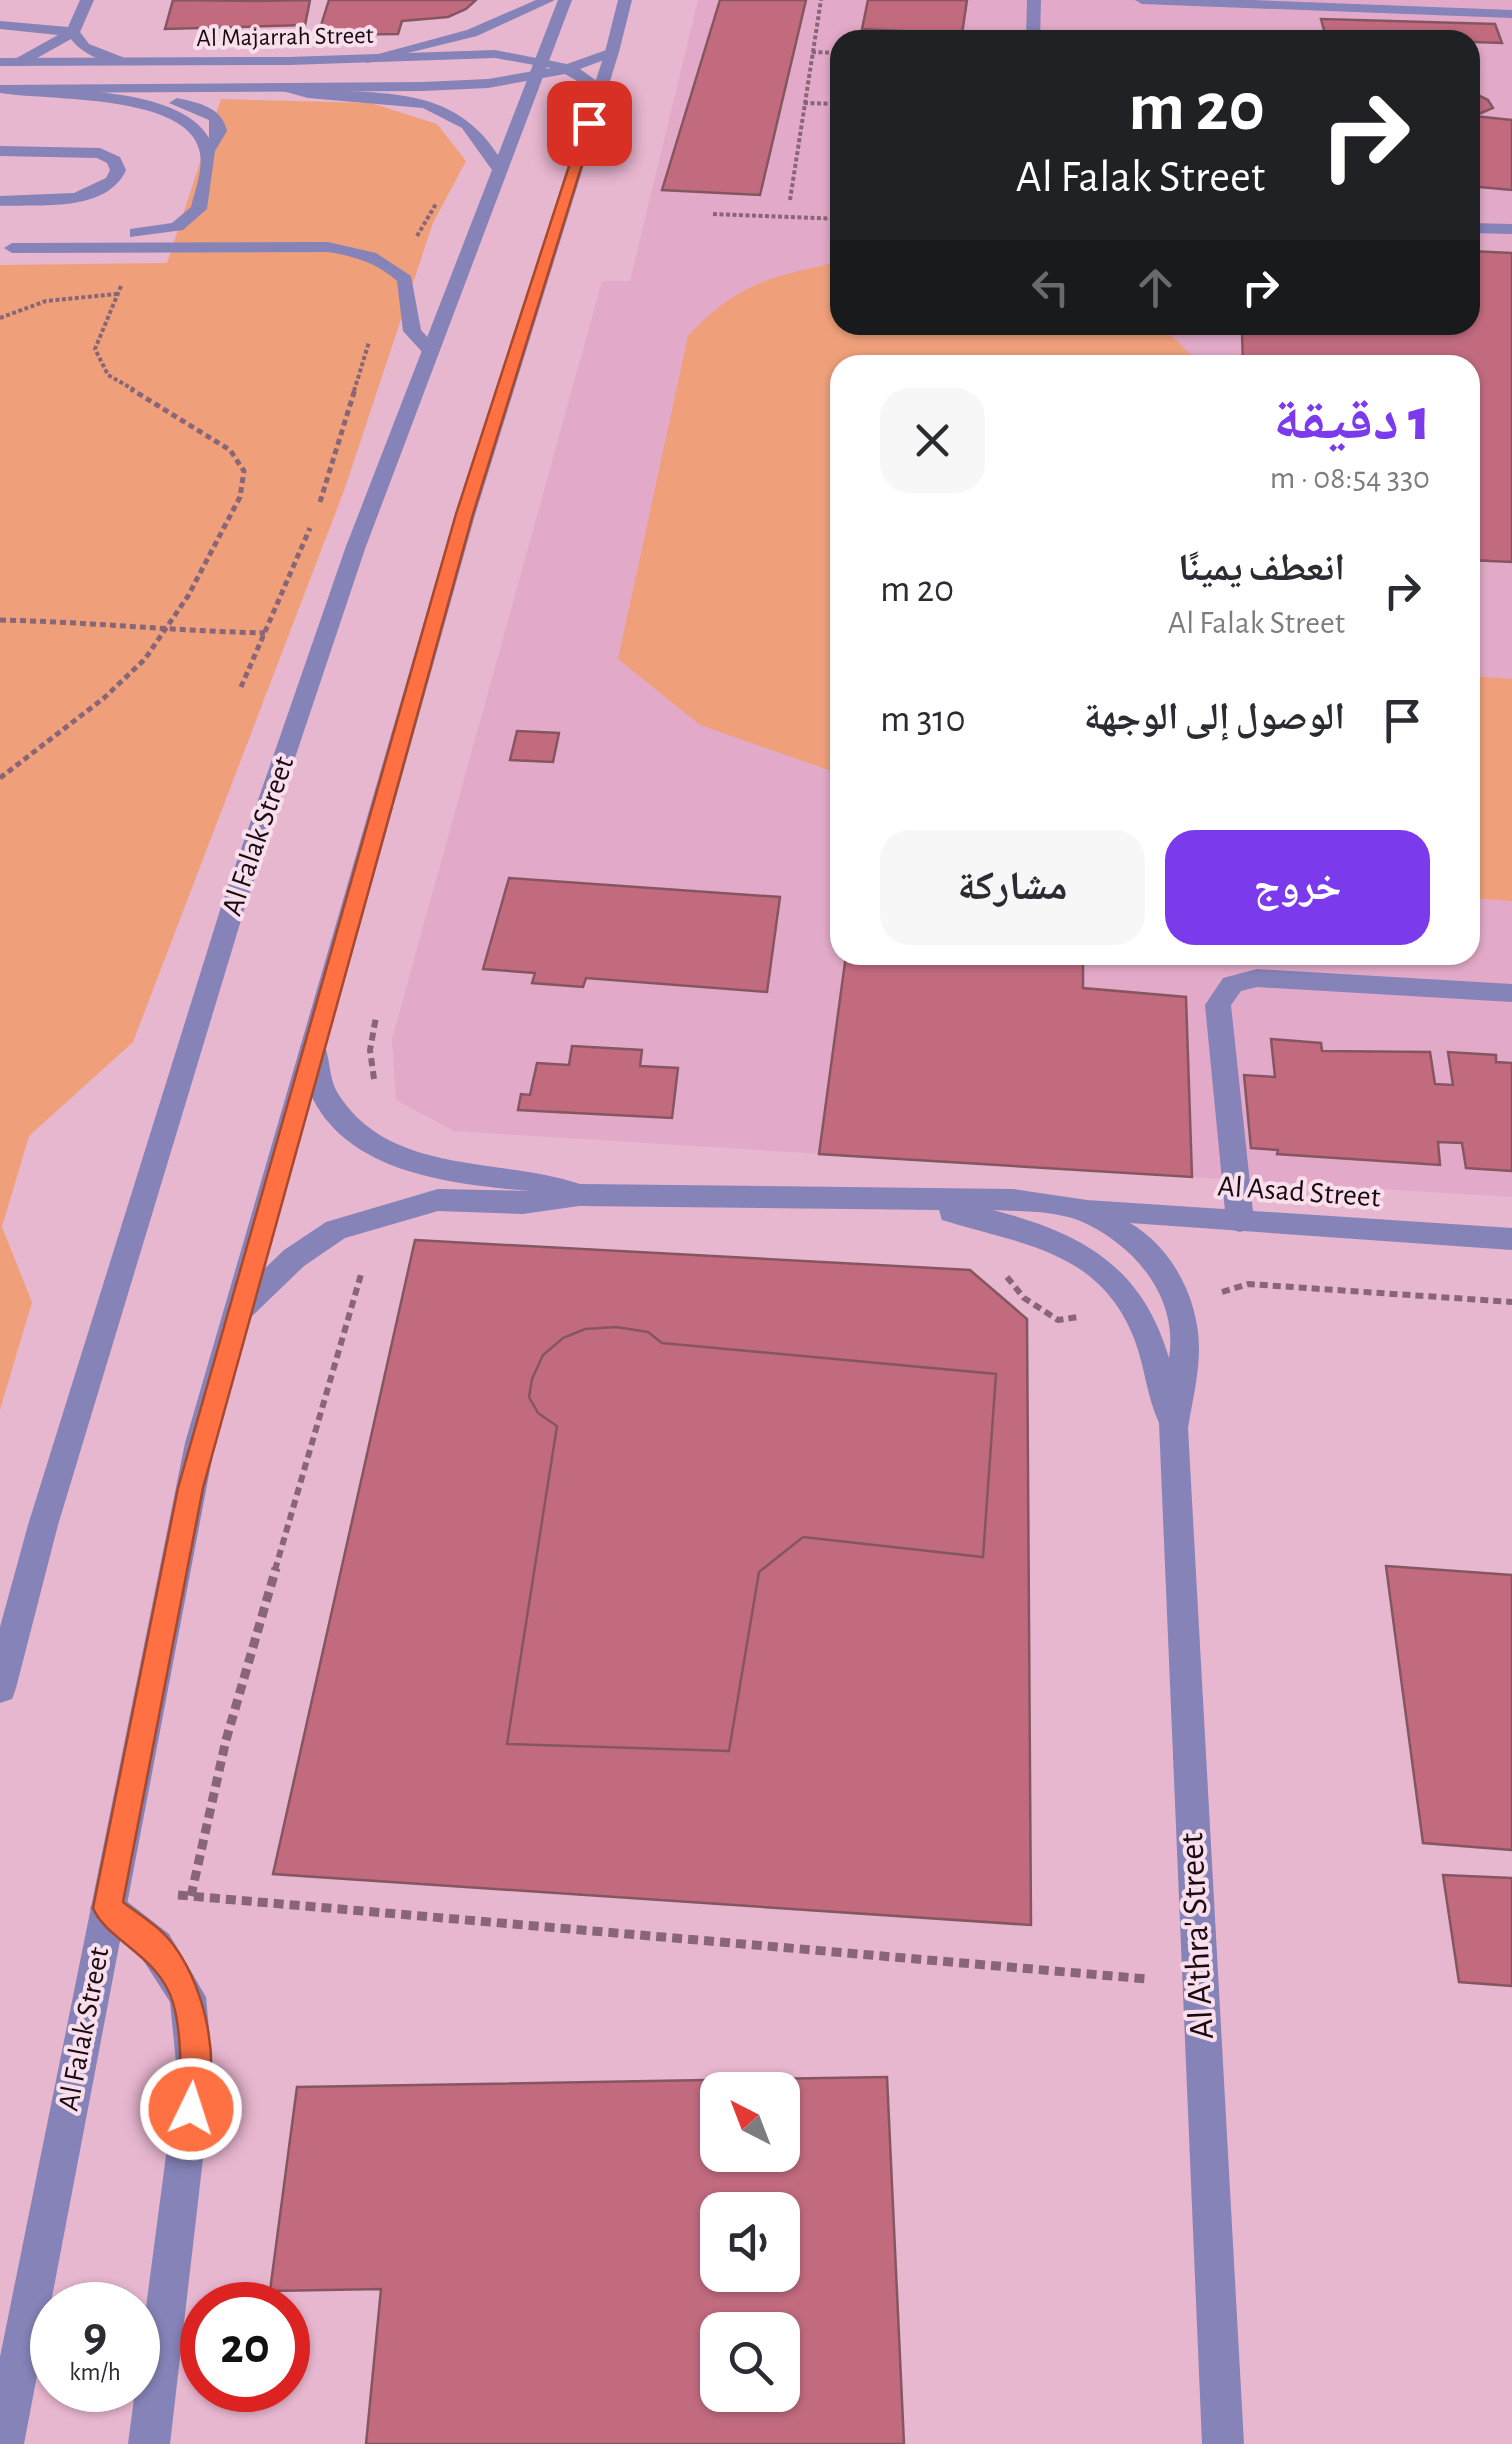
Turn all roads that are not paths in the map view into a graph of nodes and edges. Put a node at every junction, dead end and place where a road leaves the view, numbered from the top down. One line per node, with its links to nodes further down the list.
1 (87, 0): 10 (street)
2 (548, 0): 12 (street)
3 (565, 0): 16 (street, Al Falak Street)
4 (625, 0): 11 (street, Al Falak Street)
5 (1034, 0): 9 (street)
6 (1142, 0): 7 (street)
7 (1512, 14)
8 (11, 21): 10 (street)
9 (1033, 30)
10 (74, 32): 13 (street); 15 (street)
11 (612, 52): 17 (street, Al Majarrah Street); 20 (street, Al Falak Street)
12 (367, 59): 13 (street, Al Majarrah Street); 16 (street, Al Majarrah Street)
13 (120, 61): 15 (street, Al Majarrah Street)
14 (0, 62): 15 (street, Al Majarrah Street)
15 (18, 62)
16 (541, 69): 17 (street, Al Majarrah Street); 19 (street, Al Majarrah Street); 22 (street, Al Falak Street)
17 (568, 69): 20 (street)
18 (1, 88): 19 (street, Al Majarrah Street); 26 (street)
19 (286, 90): 22 (street)
20 (600, 90): 30 (street, Al Falak Street)
21 (0, 151): 23 (street)
22 (498, 169): 28 (street, Al Falak Street)
23 (0, 201)
24 (1480, 228): 25 (street)
25 (1512, 230)
26 (130, 233)
27 (12, 248): 28 (street)
28 (430, 350): 38 (street, Al Falak Street)
29 (1512, 993): 34 (street)
30 (314, 1047): 31 (street); 36 (street, Al Falak Street)
31 (578, 1195): 32 (street); 36 (street)
32 (897, 1200): 33 (street, Al A'thra' Street); 37 (street, Al A'thra' Street)
33 (1080, 1210): 34 (street, Al Asad Street); 37 (street, Al A'thra' Street)
34 (1240, 1220): 35 (street, Al Asad Street)
35 (1512, 1240)
36 (238, 1312): 39 (street, Al Falak Street)
37 (1173, 1428): 42 (street, Al A'thra' Street)
38 (0, 1688)
39 (108, 1908): 40 (street, Al Falak Street); 41 (street)
40 (3, 2444)
41 (149, 2444)
42 (1223, 2444)

